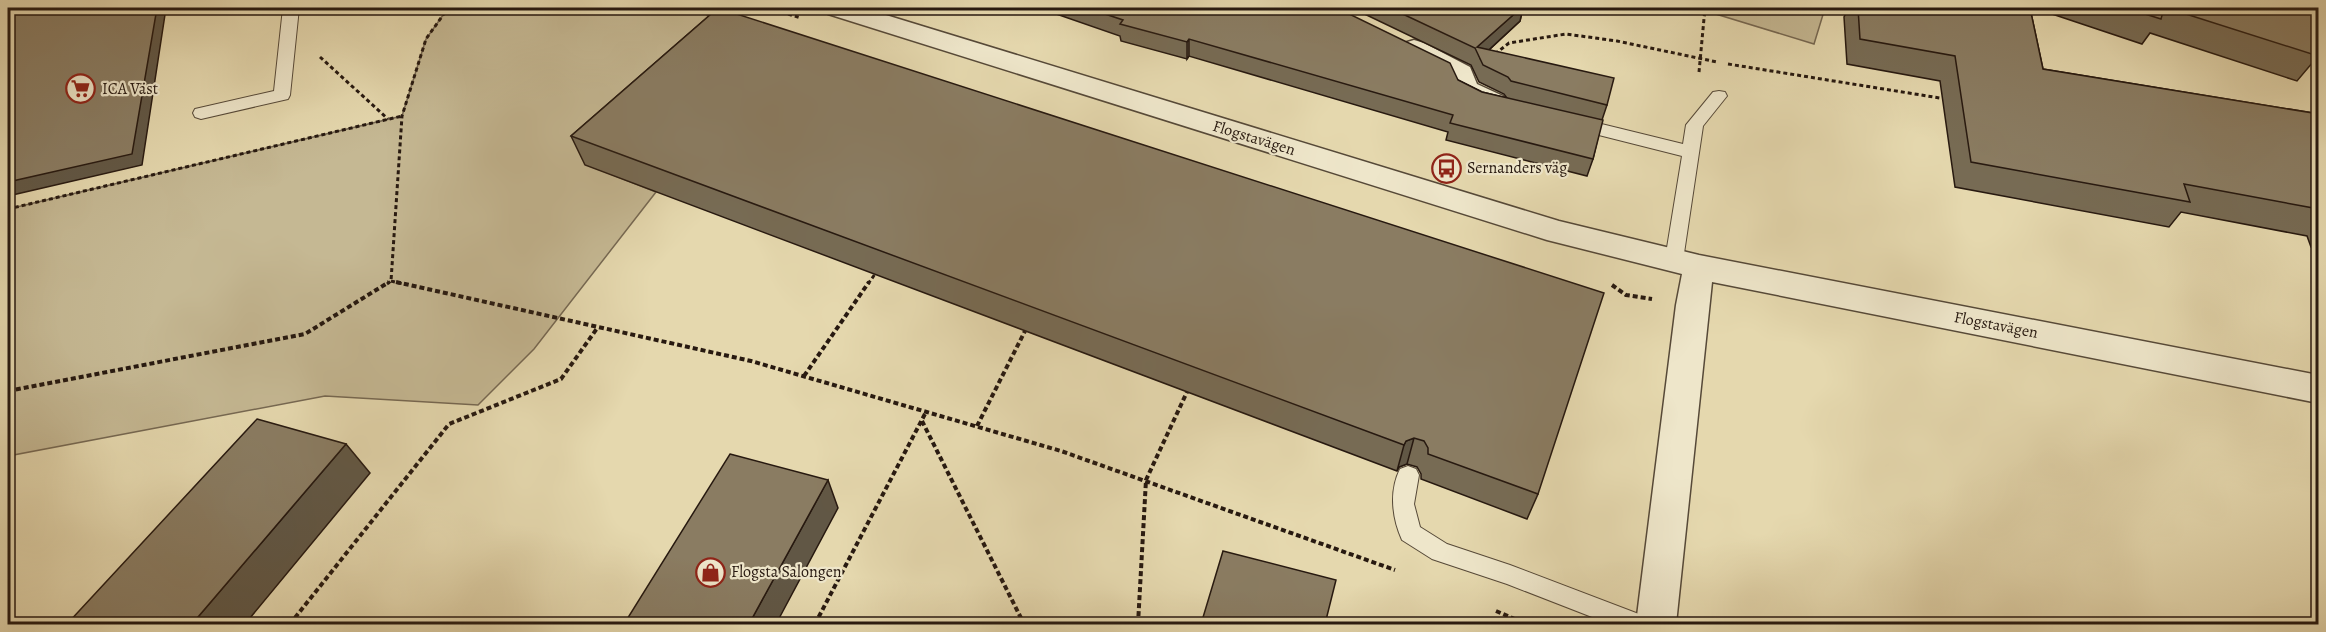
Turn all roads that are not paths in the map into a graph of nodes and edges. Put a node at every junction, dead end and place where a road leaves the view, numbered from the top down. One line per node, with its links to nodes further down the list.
1 (291, 8): 6 (lane)
2 (837, 8): 9 (street, Flogstavägen)
3 (1389, 38): 5 (street)
4 (1719, 96): 8 (lane)
5 (1498, 104)
6 (201, 113)
7 (1562, 120): 8 (lane)
8 (1691, 152): 9 (lane)
9 (1686, 264): 10 (street, Flogstavägen); 13 (street)
10 (2319, 389)
11 (1408, 475): 12 (lane)
12 (1636, 624)
13 (1656, 624)

